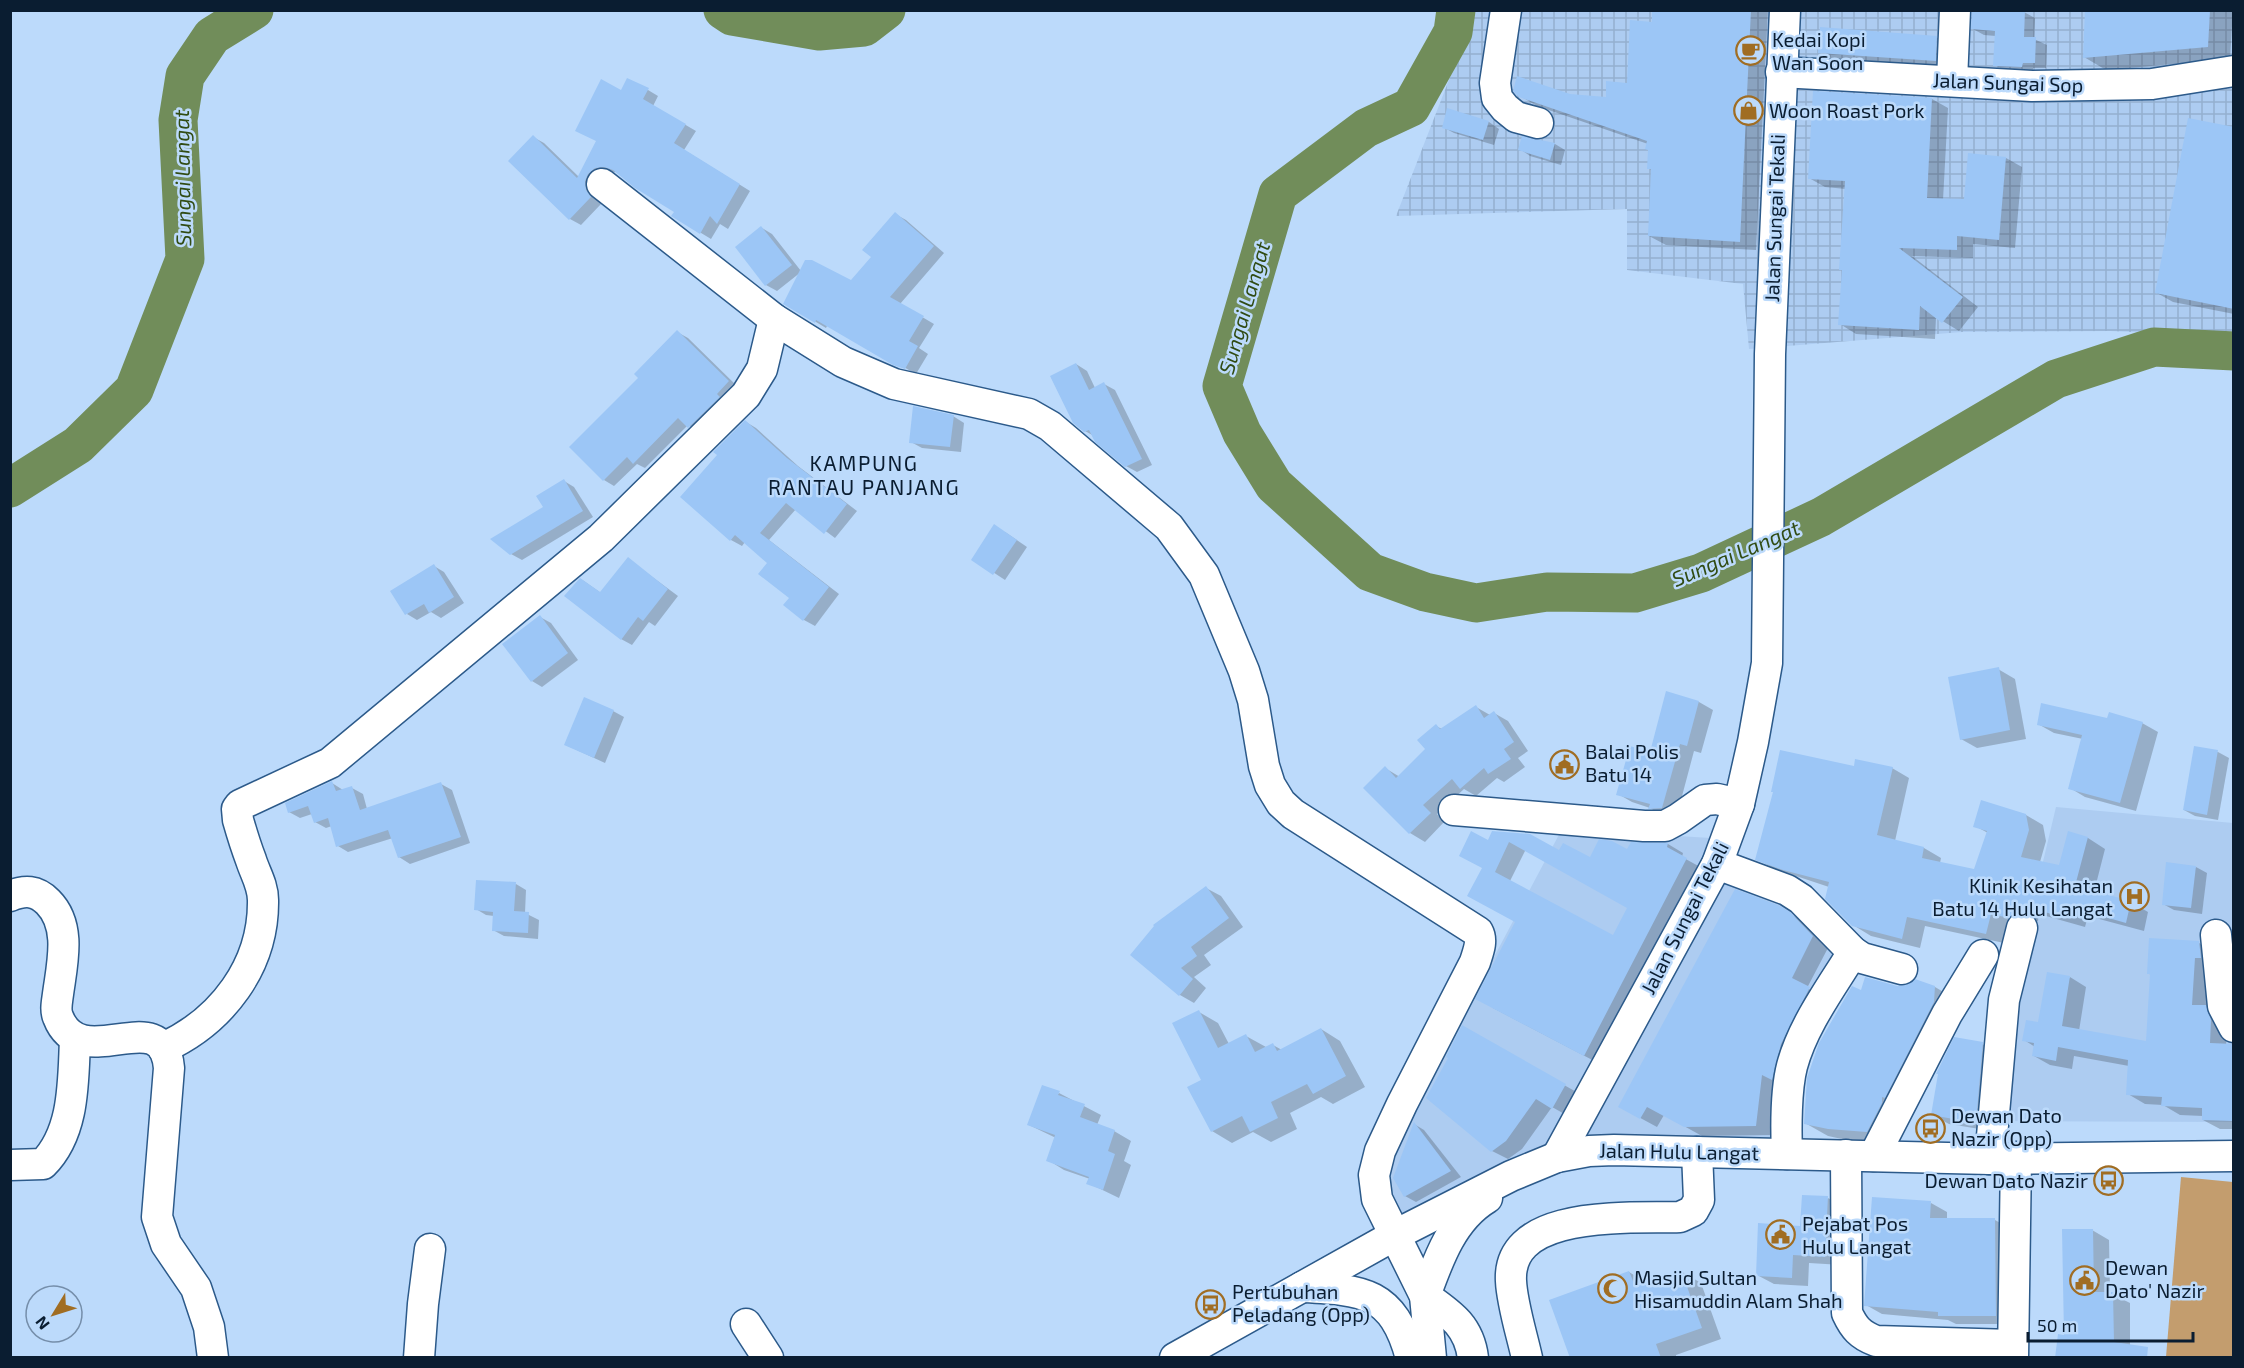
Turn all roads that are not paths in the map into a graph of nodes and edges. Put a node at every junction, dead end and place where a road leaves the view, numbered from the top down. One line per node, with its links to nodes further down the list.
1 (1506, 10): 7 (street)
2 (1785, 10): 5 (street, Jalan Sungai Tekali)
3 (1955, 10): 6 (street)
4 (2234, 71): 6 (street, Jalan Sungai Sop)
5 (1781, 72): 6 (street, Jalan Sungai Sop); 10 (street, Jalan Sungai Tekali)
6 (1952, 81)
7 (1538, 123)
8 (602, 184): 9 (street)
9 (774, 319): 21 (street); 29 (street)
10 (1739, 804): 11 (street); 12 (street, Jalan Sungai Tekali)
11 (1454, 810)
12 (1717, 864): 16 (street); 26 (street, Jalan Sungai Tekali)
13 (10, 896): 20 (street)
14 (2022, 928): 27 (street)
15 (2216, 935): 19 (street)
16 (1853, 952): 18 (street); 23 (street)
17 (1983, 955): 24 (street)
18 (1902, 969)
19 (2234, 1028)
20 (75, 1040): 21 (street); 28 (street)
21 (163, 1048): 35 (street)
22 (1697, 1152): 23 (street, Jalan Hulu Langat); 26 (street, Jalan Hulu Langat); 42 (street)
23 (1787, 1154): 24 (street, Jalan Hulu Langat)
24 (1860, 1155): 27 (street, Jalan Hulu Langat); 34 (street)
25 (2234, 1156): 27 (street, Jalan Hulu Langat)
26 (1557, 1157): 29 (street, Jalan Hulu Langat); 32 (street)
27 (2003, 1158): 34 (street)
28 (10, 1165)
29 (1395, 1235): 31 (street, Jalan Hulu Langat); 32 (street)
30 (430, 1249): 36 (street)
31 (1302, 1287): 38 (street, Jalan Hulu Langat); 39 (street)
32 (1425, 1296): 40 (street); 41 (street)
33 (746, 1324): 37 (street)
34 (2013, 1351)
35 (213, 1358)
36 (419, 1358)
37 (768, 1358)
38 (1175, 1358)
39 (1411, 1358)
40 (1431, 1358)
41 (1473, 1358)
42 (1527, 1358)

